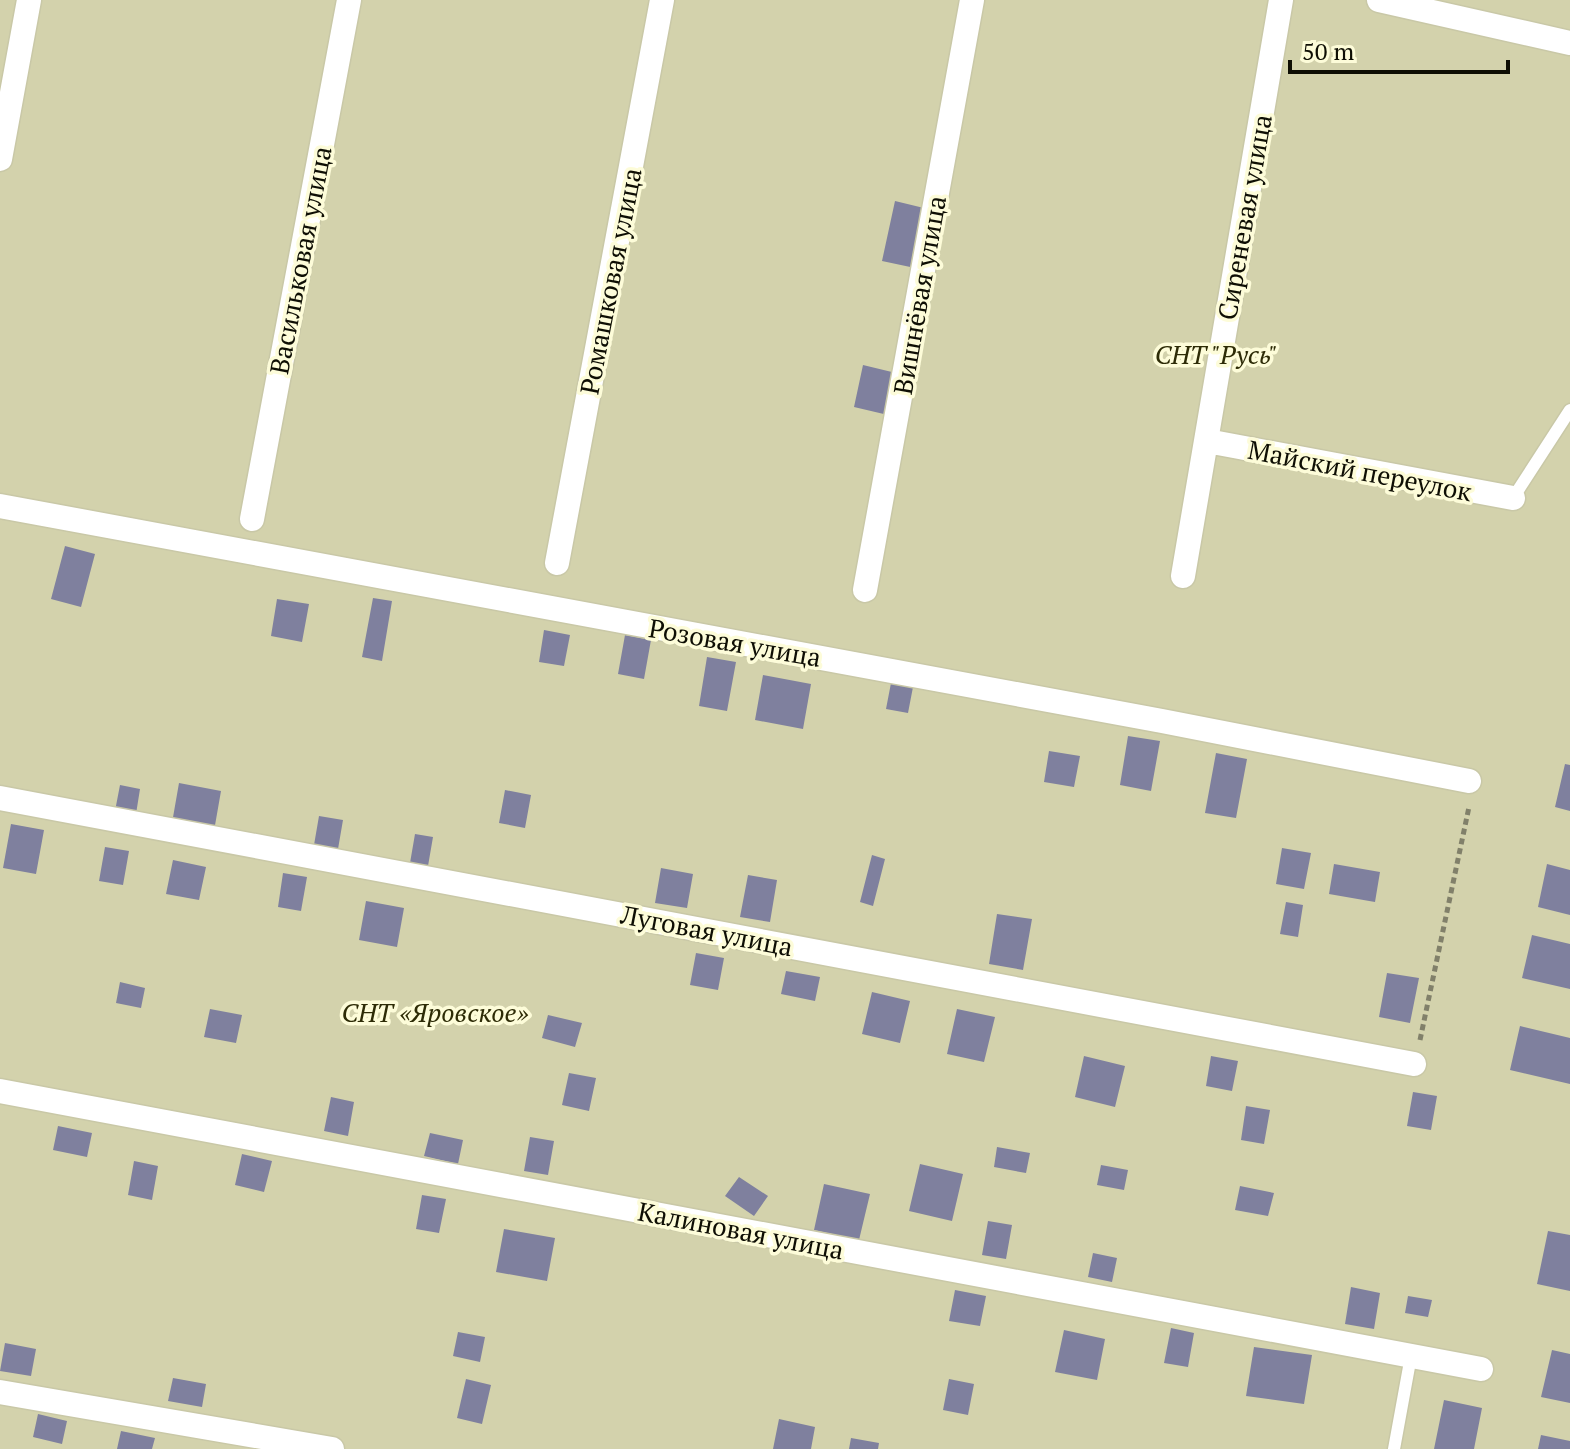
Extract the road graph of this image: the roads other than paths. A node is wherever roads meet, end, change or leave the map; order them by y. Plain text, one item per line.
1 (29, 0) edge
2 (349, 0) edge
3 (662, 0) edge
4 (972, 0) edge
5 (1281, 0) edge
6 (1379, 0) edge
7 (1570, 43) edge
8 (0, 159) edge
9 (1570, 410) edge
10 (1207, 441) junction
11 (1513, 498) joint
12 (0, 506) edge
13 (252, 519) dead end
14 (557, 563) dead end
15 (1183, 576) dead end
16 (865, 590) dead end
17 (1469, 781) road end
18 (0, 798) edge
19 (1414, 1064) road end
20 (0, 1091) edge
21 (1411, 1356) junction
22 (1481, 1369) dead end
23 (0, 1392) edge
24 (332, 1449) edge
25 (1394, 1449) edge

1 - 8 street
2 - 13 street, Васильковая улица
3 - 14 street, Ромашковая улица
4 - 16 street, Вишнёвая улица
5 - 10 street, Сиреневая улица
6 - 7 street
9 - 11 lane
10 - 11 street, Майский переулок
10 - 15 street, Сиреневая улица
12 - 17 street, Розовая улица
18 - 19 street, Луговая улица
20 - 21 street, Калиновая улица
21 - 22 street, Калиновая улица
21 - 25 lane
23 - 24 street

